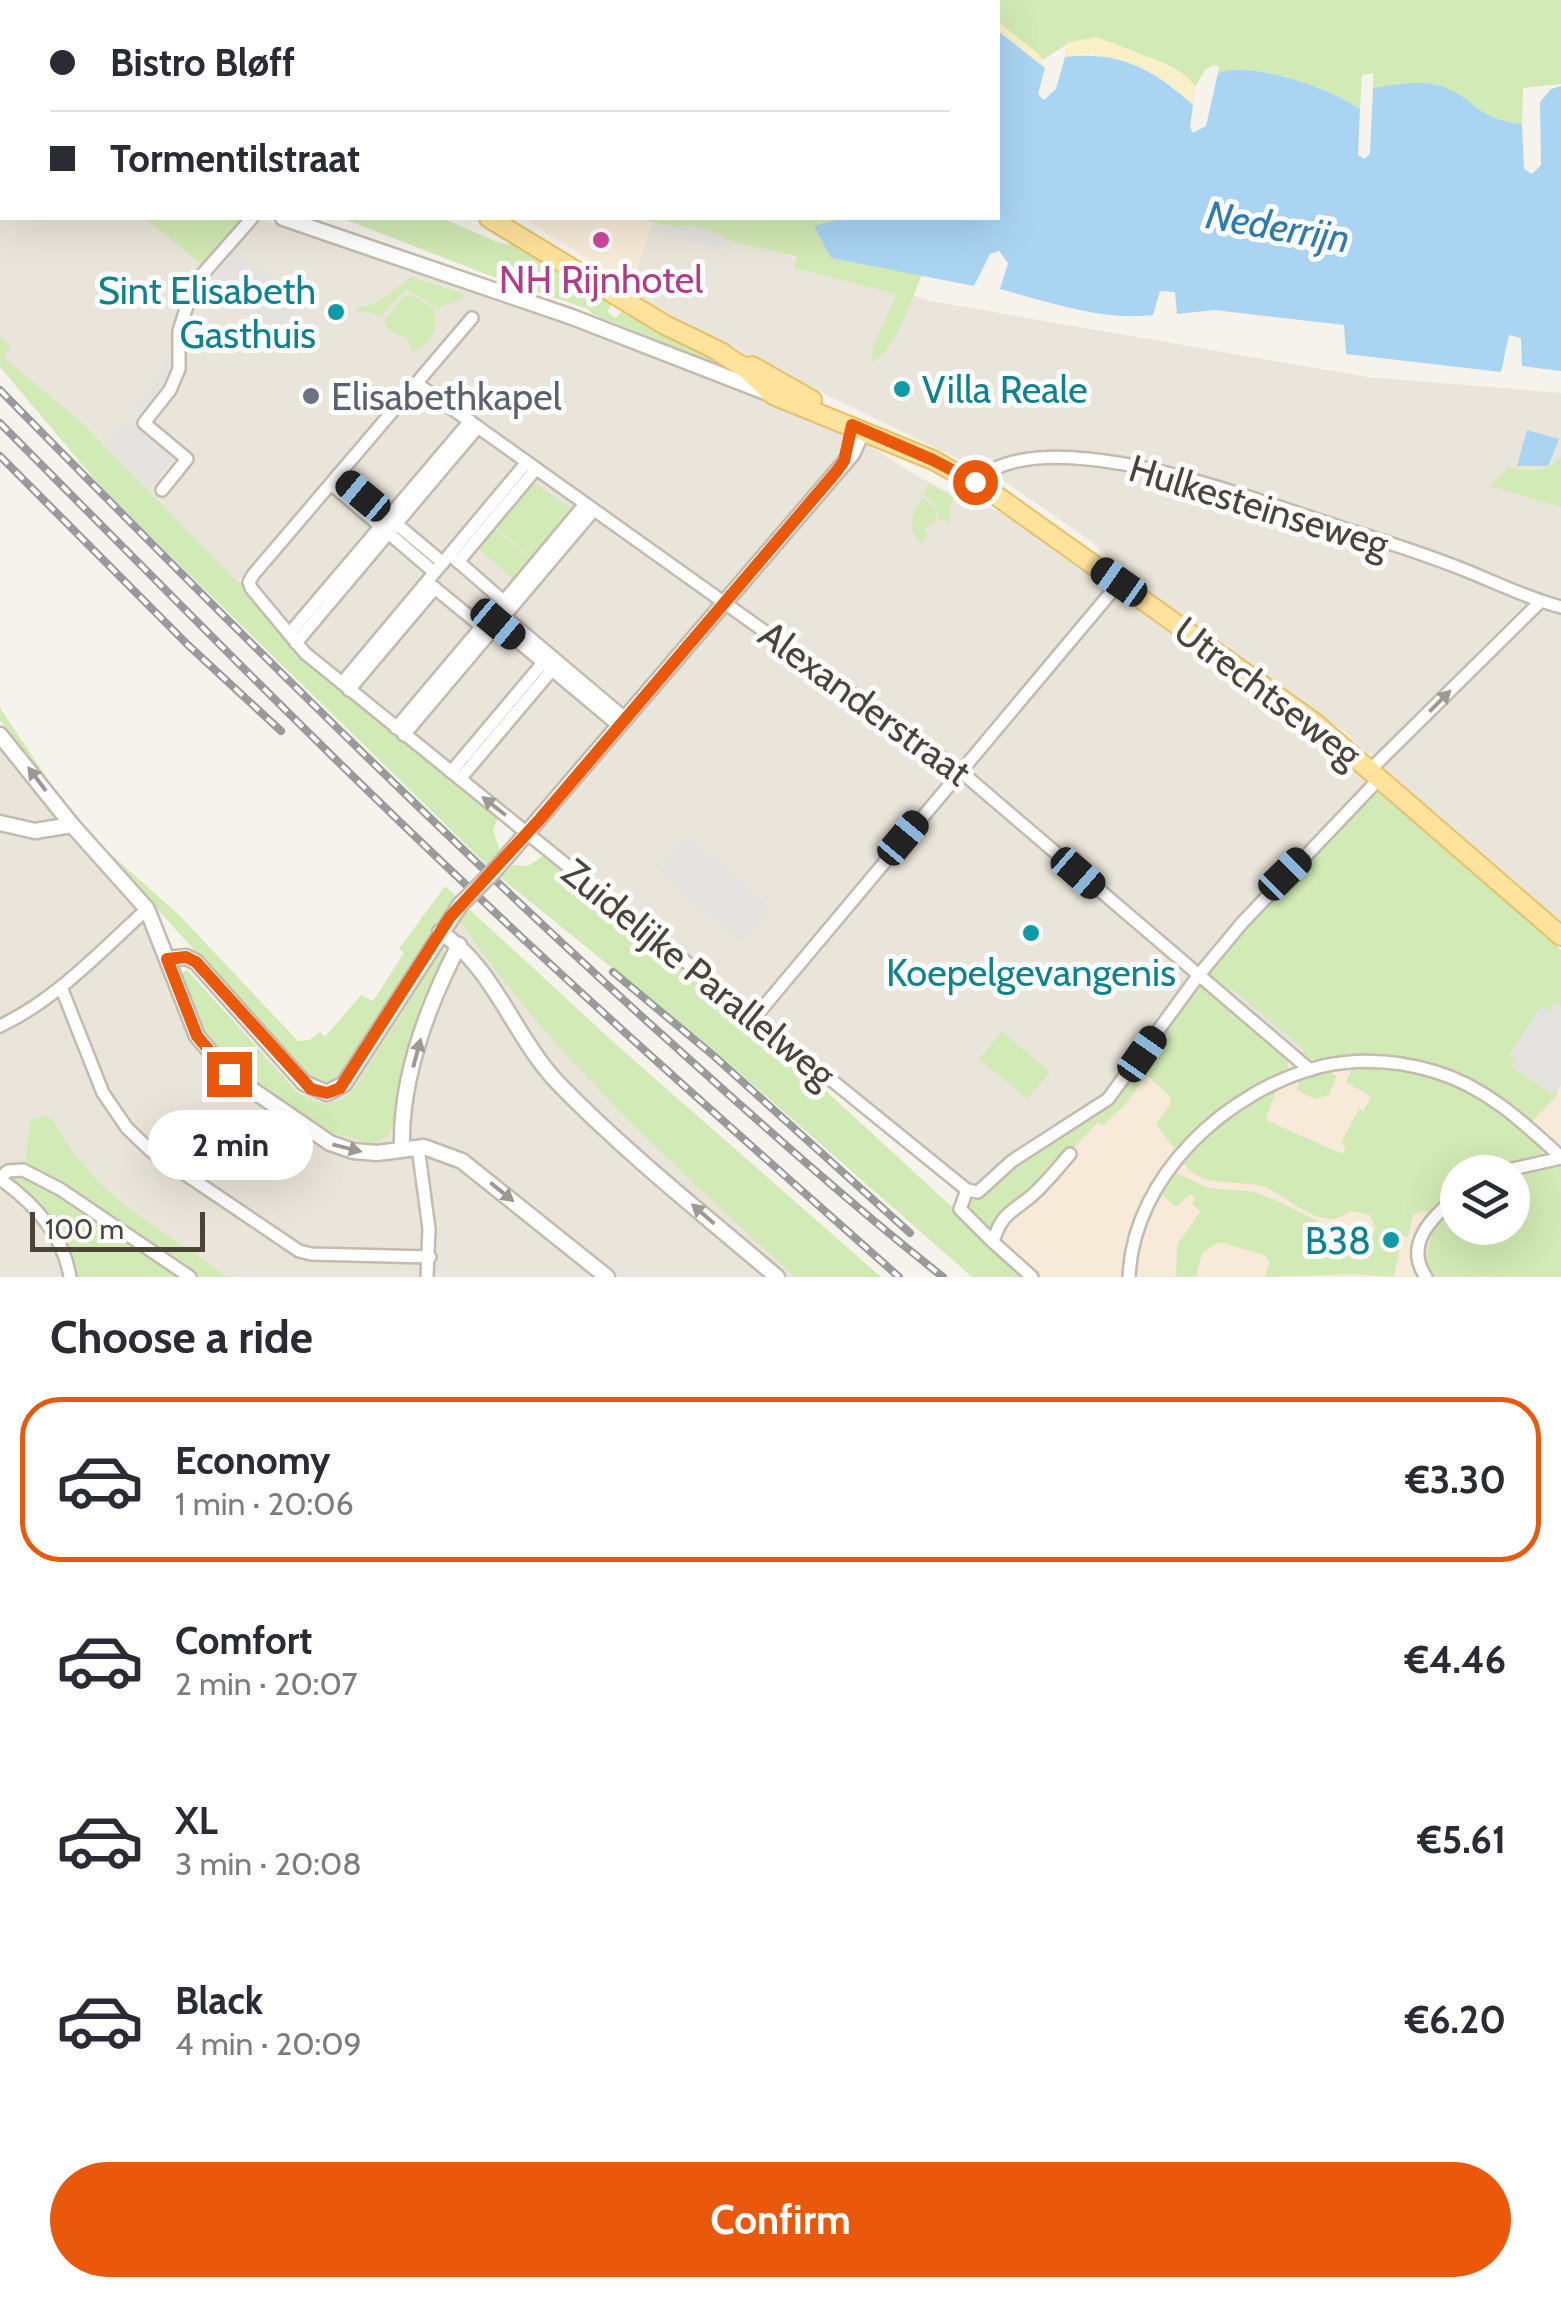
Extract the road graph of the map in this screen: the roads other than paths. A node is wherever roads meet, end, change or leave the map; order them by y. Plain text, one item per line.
1 (250, 220) edge
2 (289, 220) edge
3 (494, 220) edge
4 (472, 318) dead end
5 (716, 350) junction
6 (416, 383) junction
7 (773, 395) junction
8 (474, 424) junction
9 (853, 426) junction
10 (532, 465) junction
11 (334, 480) junction
12 (975, 482) junction
13 (162, 490) dead end
14 (590, 507) junction
15 (388, 525) junction
16 (441, 570) junction
17 (1119, 582) junction
18 (726, 602) junction
19 (1540, 602) junction
20 (1561, 607) edge
21 (498, 618) junction
22 (292, 638) junction
23 (550, 662) junction
24 (345, 686) junction
25 (622, 723) junction
26 (400, 731) junction
27 (0, 736) edge
28 (959, 770) junction
29 (1376, 774) junction
30 (455, 776) junction
31 (0, 823) edge
32 (72, 825) junction
33 (528, 833) junction
34 (147, 909) junction
35 (440, 932) junction
36 (1561, 936) edge
37 (459, 946) junction
38 (167, 959) junction
39 (1198, 976) junction
40 (61, 987) junction
41 (755, 1016) junction
42 (0, 1026) edge
43 (1310, 1070) junction
44 (402, 1148) junction
45 (418, 1148) junction
46 (1070, 1154) dead end
47 (1561, 1158) edge
48 (1530, 1165) edge
49 (0, 1179) edge
50 (973, 1190) junction
51 (1440, 1212) edge
52 (993, 1242) junction
53 (430, 1257) junction
54 (70, 1277) edge
55 (190, 1277) edge
56 (427, 1277) edge
57 (607, 1277) edge
58 (777, 1277) edge
59 (1032, 1277) edge
60 (1129, 1277) edge
61 (1426, 1277) edge

1 - 13 street
2 - 7 street, Utrechtseweg
3 - 5 main road
4 - 6 street
5 - 7 main road
5 - 9 main road
6 - 8 street, Alexanderstraat
6 - 11 street
7 - 9 main road, Utrechtseweg
8 - 10 street, Alexanderstraat
8 - 15 street
9 - 12 main road, Utrechtseweg
9 - 18 street
10 - 14 street, Alexanderstraat
10 - 16 street
11 - 15 street
11 - 22 street, Zuidelijke Parallelweg
12 - 17 main road, Utrechtseweg
12 - 19 street, Hulkesteinseweg
14 - 18 street, Alexanderstraat
14 - 21 street
15 - 16 street
15 - 22 street
16 - 21 street
16 - 21 street
16 - 24 street
17 - 28 street
17 - 29 main road, Utrechtseweg
18 - 25 street
18 - 28 street, Alexanderstraat
19 - 20 street, Hulkesteinseweg
29 -> 19 street
21 - 23 street
21 - 26 street
22 - 24 street, Zuidelijke Parallelweg
23 - 25 street
23 - 30 street
24 - 26 street, Zuidelijke Parallelweg
25 - 33 street
26 - 30 street, Zuidelijke Parallelweg
32 -> 27 street
28 - 39 street, Alexanderstraat
28 - 41 street
29 - 36 main road, Utrechtseweg
29 - 39 street
33 -> 30 street, Zuidelijke Parallelweg
31 - 32 street
32 - 34 street
33 - 35 street, bridge
33 - 41 street, Zuidelijke Parallelweg
34 - 38 street
34 - 40 street
35 - 37 street
35 - 38 street
44 -> 37 street
58 -> 37 street
38 -> 44 street
39 - 43 street, Alexanderstraat
39 - 50 street
40 - 42 street
40 - 53 street
41 - 50 street, Zuidelijke Parallelweg
43 - 47 street
43 - 60 street
44 - 45 street
45 - 53 street
45 -> 57 street
46 - 52 street
47 - 48 street
49 - 54 street
49 - 55 street
50 - 52 street
51 - 61 street
52 - 59 street
53 - 56 street

